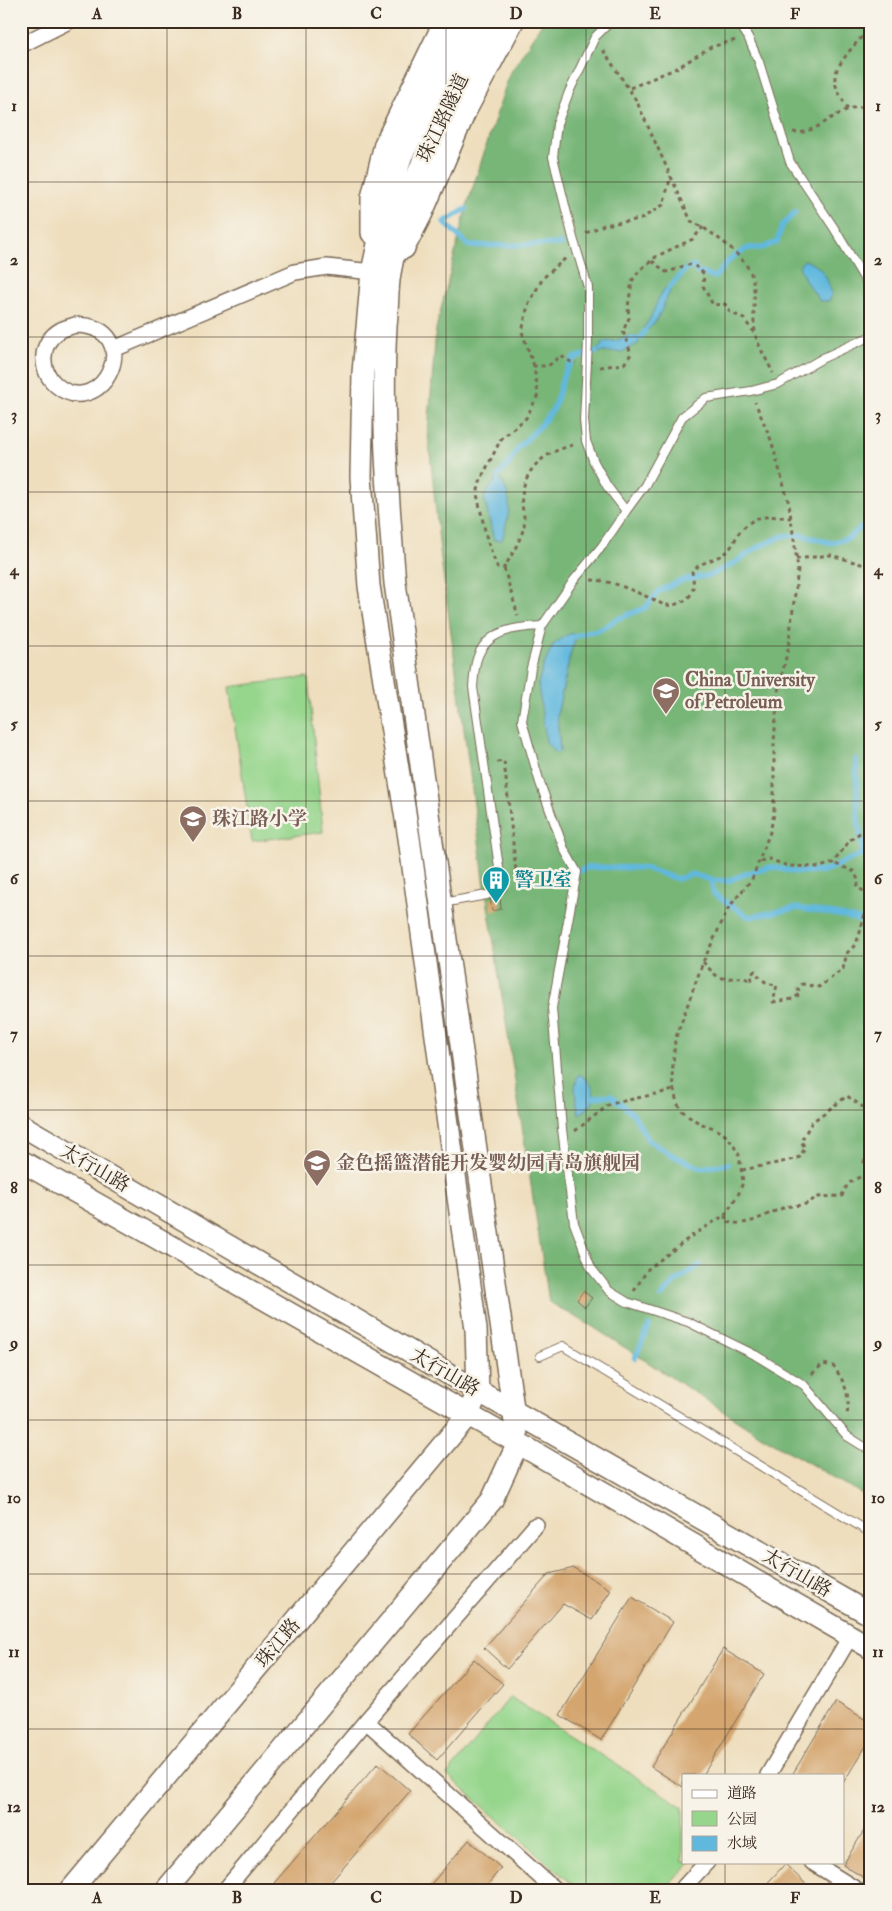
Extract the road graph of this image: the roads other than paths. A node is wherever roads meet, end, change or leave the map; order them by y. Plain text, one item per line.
1 (69, 21) edge
2 (445, 21) edge
3 (467, 21) edge
4 (490, 21) edge
5 (513, 21) edge
6 (611, 21) edge
7 (738, 21) edge
8 (21, 45) edge
9 (394, 215) junction
10 (381, 273) junction
11 (871, 290) edge
12 (871, 336) edge
13 (114, 349) junction
14 (626, 511) junction
15 (542, 626) junction
16 (441, 903) junction
17 (21, 1126) edge
18 (21, 1162) edge
19 (540, 1356) dead end
20 (478, 1391) junction
21 (514, 1411) junction
22 (468, 1415) junction
23 (518, 1443) junction
24 (871, 1451) edge
25 (536, 1525) dead end
26 (871, 1533) edge
27 (871, 1615) edge
28 (850, 1637) junction
29 (871, 1648) edge
30 (366, 1722) junction
31 (769, 1774) edge
32 (705, 1864) edge
33 (815, 1864) edge
34 (72, 1890) edge
35 (166, 1890) edge
36 (225, 1890) edge
37 (555, 1890) edge
38 (681, 1890) edge
39 (857, 1890) edge

1 - 8 street
2 - 10 main road
3 - 9 main road, 珠江路隧道
4 - 9 main road, 珠江路隧道
5 - 10 main road
6 - 14 lane
7 - 11 lane
9 - 10 main road
10 - 13 street
10 - 16 main road
10 - 20 main road
12 - 14 lane
13 - 13 street
14 - 15 lane
15 - 16 lane
15 - 24 lane
16 - 21 main road
17 - 20 main road, 太行山路
18 - 22 main road, 太行山路
19 - 26 lane
20 - 21 main road, 太行山路
20 - 22 main road, 珠江路
21 - 23 main road
21 - 27 main road, 太行山路
22 - 23 main road, 太行山路
22 - 34 main road, 珠江路
23 - 28 main road, 太行山路
23 - 35 main road
25 - 30 street
28 - 29 main road, 太行山路
28 - 31 street
30 - 36 street
30 - 37 street
32 - 38 street
33 - 39 street

